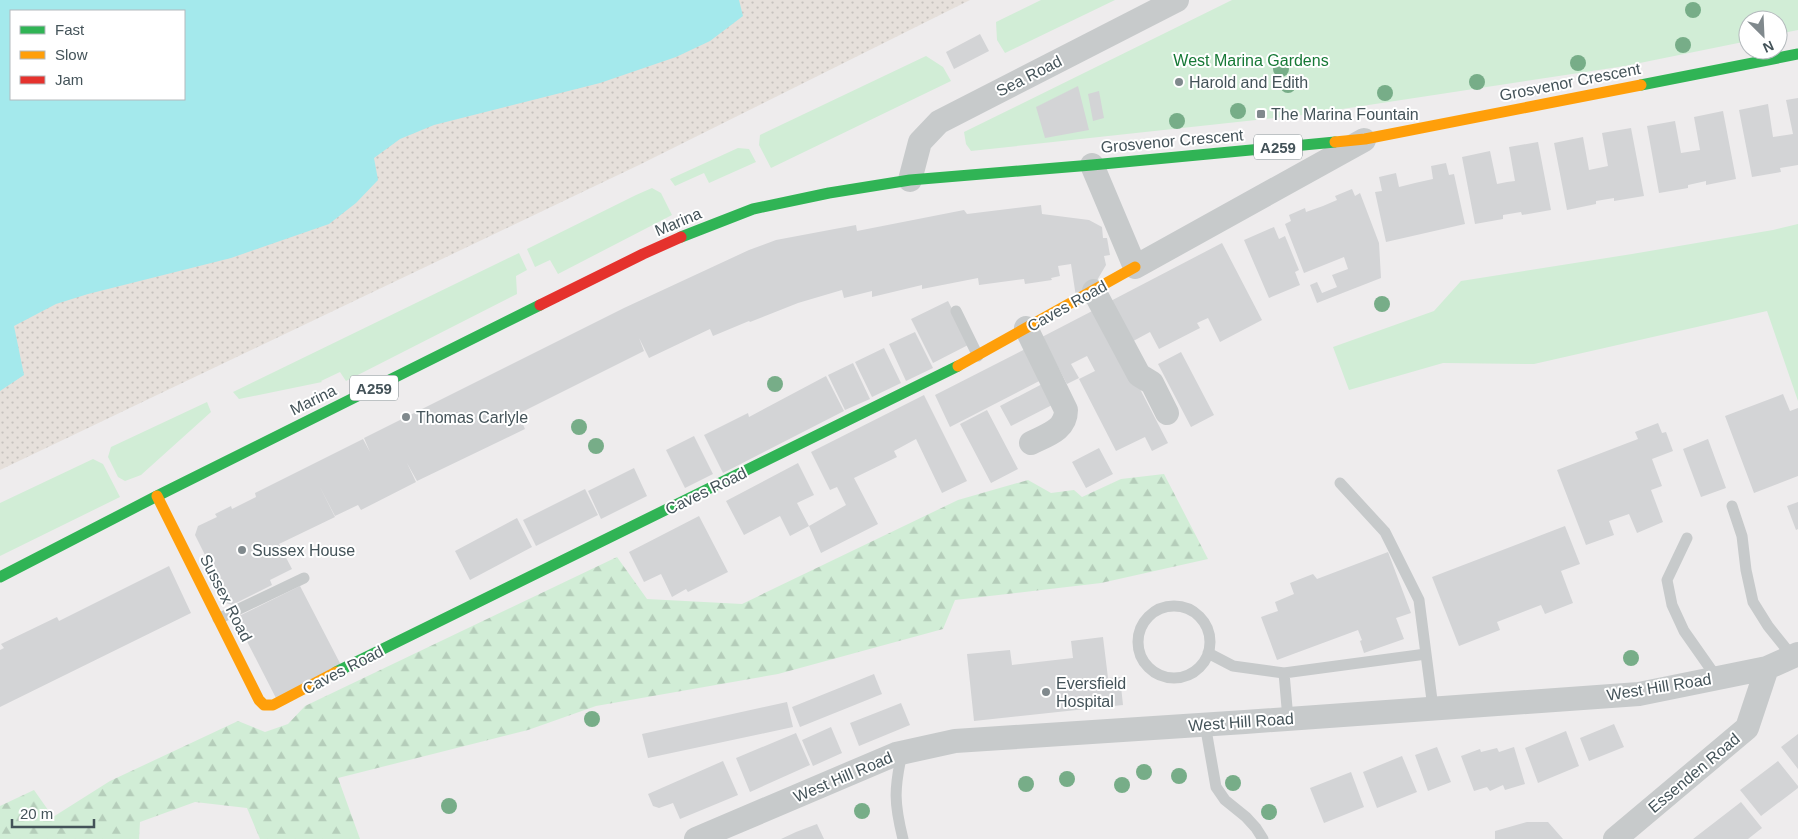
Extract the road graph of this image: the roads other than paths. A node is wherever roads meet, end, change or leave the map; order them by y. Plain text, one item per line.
1 (1177, 0) edge
2 (1798, 54) edge
3 (1365, 139) junction
4 (1092, 165) junction
5 (910, 180) junction
6 (753, 209) joint
7 (1135, 267) junction
8 (1094, 291) junction
9 (956, 311) dead end
10 (1026, 328) junction
11 (978, 356) junction
12 (1167, 413) dead end
13 (1031, 443) dead end
14 (1340, 483) dead end
15 (157, 496) junction
16 (1732, 506) dead end
17 (1687, 538) dead end
18 (0, 577) edge
19 (304, 578) dead end
20 (218, 619) junction
21 (1208, 653) junction
22 (1426, 654) junction
23 (1795, 655) edge
24 (1767, 668) junction
25 (1284, 673) junction
26 (1717, 678) junction
27 (273, 705) joint
28 (1433, 708) junction
29 (1288, 719) junction
30 (1205, 724) junction
31 (902, 753) junction
32 (696, 839) edge
33 (903, 839) edge
34 (1263, 839) edge
35 (1615, 839) edge

1 - 5 street, Sea Road
2 - 3 main road, Grosvenor Crescent / A259
3 - 4 main road, Grosvenor Crescent / A259
3 - 7 street, Caves Road
4 - 5 main road, Grosvenor Crescent / A259
4 - 7 street
5 - 6 main road, Grosvenor Crescent / A259
6 - 15 main road, Marina / A259
7 - 8 main road, Caves Road
8 - 10 main road, Caves Road
8 - 12 street
9 - 11 lane
10 - 11 main road, Caves Road
10 - 13 street
11 - 27 main road, Caves Road
14 - 22 lane
15 - 18 main road, Marina / A259
15 - 20 main road, Sussex Road
16 - 23 lane
17 - 26 lane
19 - 20 lane
20 - 27 main road, Sussex Road
21 - 21 lane
21 - 25 lane
22 - 25 lane
22 - 28 lane
23 - 24 street, West Hill Road
24 - 26 street, West Hill Road
24 - 35 street, Essenden Road
25 - 29 lane
26 - 28 street, West Hill Road
28 - 29 street, West Hill Road
29 - 30 street, West Hill Road
30 - 31 street, West Hill Road
30 - 34 lane
31 - 32 street, West Hill Road
31 - 33 lane

